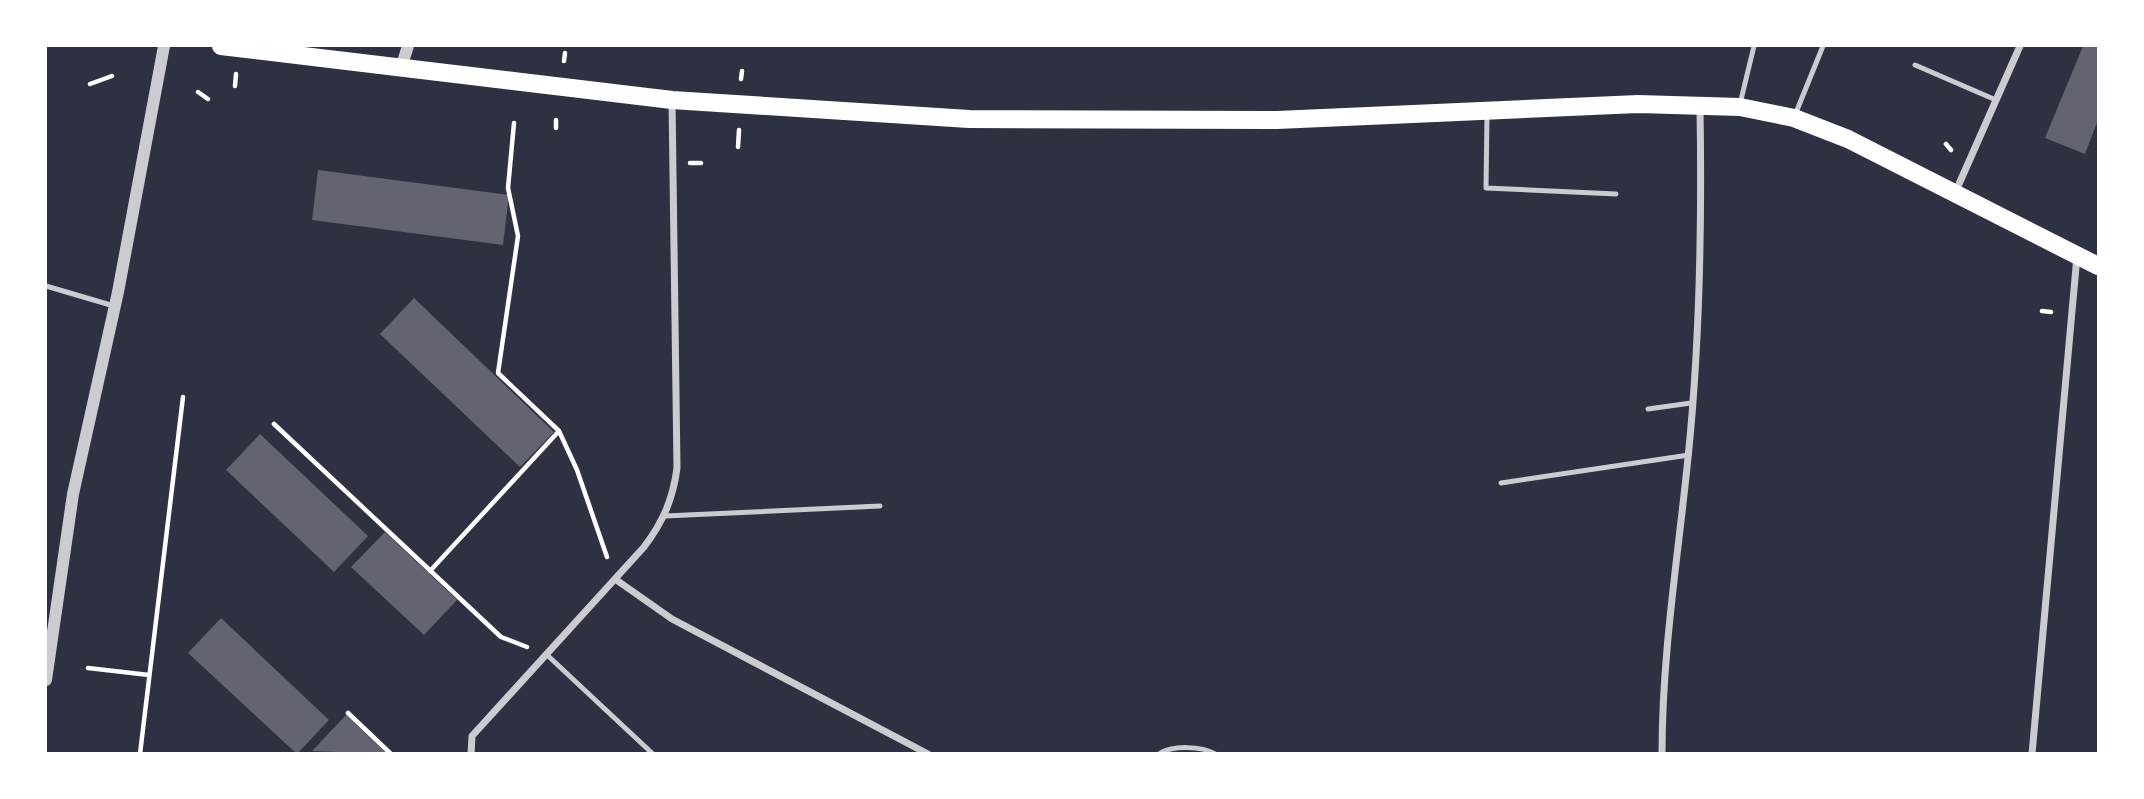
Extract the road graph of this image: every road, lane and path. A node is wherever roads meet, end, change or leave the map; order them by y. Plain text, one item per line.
1 (164, 46) edge
2 (221, 46) edge
3 (408, 46) edge
4 (1754, 46) edge
5 (1823, 46) edge
6 (2020, 46) edge
7 (565, 53) dead end
8 (564, 61) dead end
9 (1915, 65) dead end
10 (401, 68) junction
11 (742, 71) dead end
12 (236, 74) dead end
13 (112, 76) dead end
14 (741, 79) dead end
15 (90, 84) dead end
16 (235, 86) dead end
17 (198, 92) dead end
18 (208, 99) dead end
19 (672, 100) junction
20 (1996, 100) junction
21 (1700, 104) junction
22 (1740, 107) junction
23 (1487, 112) junction
24 (1794, 118) junction
25 (556, 120) dead end
26 (514, 123) dead end
27 (556, 128) dead end
28 (739, 129) dead end
29 (1946, 144) dead end
30 (738, 147) dead end
31 (1951, 150) dead end
32 (1954, 193) junction
33 (1616, 194) dead end
34 (2077, 256) junction
35 (2098, 266) edge
36 (46, 286) edge
37 (114, 306) junction
38 (183, 397) dead end
39 (1691, 403) junction
40 (1648, 409) dead end
41 (274, 424) dead end
42 (559, 431) junction
43 (1689, 455) junction
44 (1501, 483) dead end
45 (880, 506) dead end
46 (665, 516) junction
47 (430, 571) junction
48 (615, 579) junction
49 (546, 654) junction
50 (47, 657) edge
51 (88, 668) dead end
52 (149, 675) junction
53 (46, 680) edge
54 (348, 713) dead end
55 (140, 754) edge
56 (391, 754) edge
57 (471, 754) edge
58 (653, 754) edge
59 (928, 754) edge
60 (1159, 754) edge
61 (1215, 754) edge
62 (1662, 754) edge
63 (2032, 754) edge

1 - 37 street
2 - 10 main road
3 - 10 street
4 - 22 lane
5 - 24 lane
6 - 20 street
7 - 8 path
9 - 20 lane
10 - 19 main road
11 - 14 path
12 - 16 path
13 - 15 path
17 - 18 path
19 - 23 main road
19 - 46 street
20 - 32 street
21 - 22 main road
21 - 23 main road
21 - 39 street
22 - 24 main road
23 - 33 lane
24 - 32 main road
25 - 27 path
26 - 42 path
28 - 30 path
29 - 31 path
32 - 34 main road
34 - 35 main road
34 - 63 street
36 - 37 lane
37 - 50 street
38 - 52 path
39 - 40 lane
39 - 43 street
41 - 47 path
42 - 47 path
42 - 48 path
43 - 44 lane
43 - 62 street
45 - 46 lane
46 - 48 street
47 - 49 path
48 - 49 street
48 - 59 street
49 - 57 street
49 - 58 lane
50 - 53 street
51 - 52 path
52 - 55 path
54 - 56 path
60 - 61 lane

